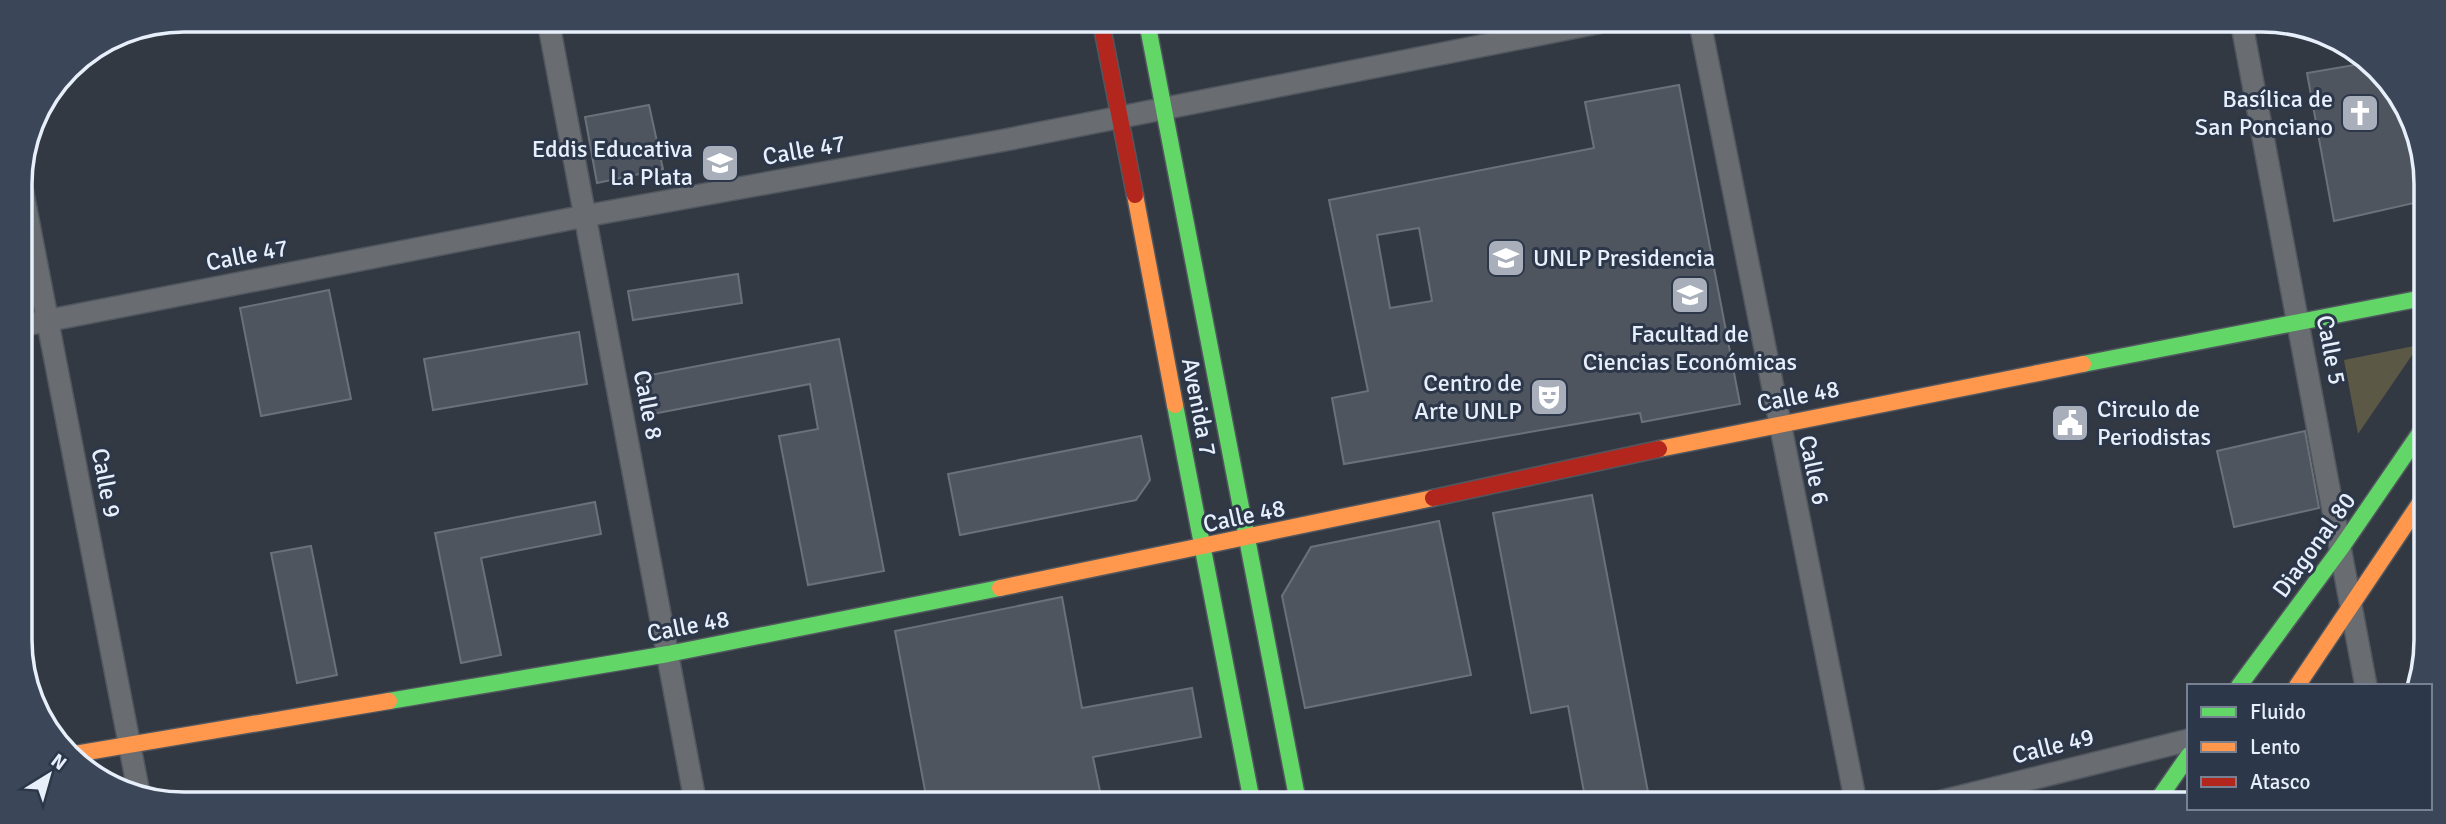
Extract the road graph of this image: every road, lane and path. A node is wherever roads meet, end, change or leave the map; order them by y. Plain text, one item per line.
1 (550, 32) edge
2 (1103, 32) edge
3 (1149, 32) edge
4 (1550, 32) edge
5 (1702, 32) edge
6 (2243, 32) edge
7 (1163, 107) junction
8 (1118, 116) junction
9 (585, 216) junction
10 (32, 242) edge
11 (2414, 300) edge
12 (47, 321) junction
13 (2298, 321) junction
14 (32, 324) edge
15 (1777, 423) junction
16 (2414, 442) edge
17 (2414, 512) edge
18 (1247, 540) junction
19 (1203, 548) junction
20 (2341, 548) junction
21 (2350, 607) junction
22 (668, 654) junction
23 (2240, 684) edge
24 (2298, 684) edge
25 (2366, 684) edge
26 (2187, 740) edge
27 (129, 743) junction
28 (84, 752) edge
29 (2187, 758) edge
30 (137, 785) edge
31 (694, 792) edge
32 (1250, 792) edge
33 (1295, 792) edge
34 (1854, 792) edge
35 (1979, 792) edge
36 (2163, 792) edge

1 - 9 street, Calle 8
2 - 8 street, Avenida 7
3 - 7 street, Avenida 7
4 - 7 street, Calle 47
5 - 15 street, Calle 6
6 - 13 street, Calle 5
7 - 8 street, Calle 47
7 - 18 street, Avenida 7
8 - 9 street, Calle 47
8 - 19 street, Avenida 7
9 - 12 street, Calle 47
9 - 22 street, Calle 8
10 - 12 street, Calle 9
11 - 13 street, Calle 48
12 - 14 street, Calle 47
12 - 27 street, Calle 9
13 - 15 street, Calle 48
13 - 20 street, Calle 5
15 - 18 street, Calle 48
15 - 34 street, Calle 6
16 - 20 street, Diagonal 80
17 - 21 street
18 - 19 street, Calle 48
18 - 33 street, Avenida 7
19 - 22 street, Calle 48
19 - 32 street, Avenida 7
20 - 21 street, Calle 5
20 - 23 street, Diagonal 80
21 - 24 street
21 - 25 street, Calle 5
22 - 27 street, Calle 48
22 - 31 street, Calle 8
26 - 35 street, Calle 49
27 - 28 street, Calle 48
27 - 30 street, Calle 9
29 - 36 street

